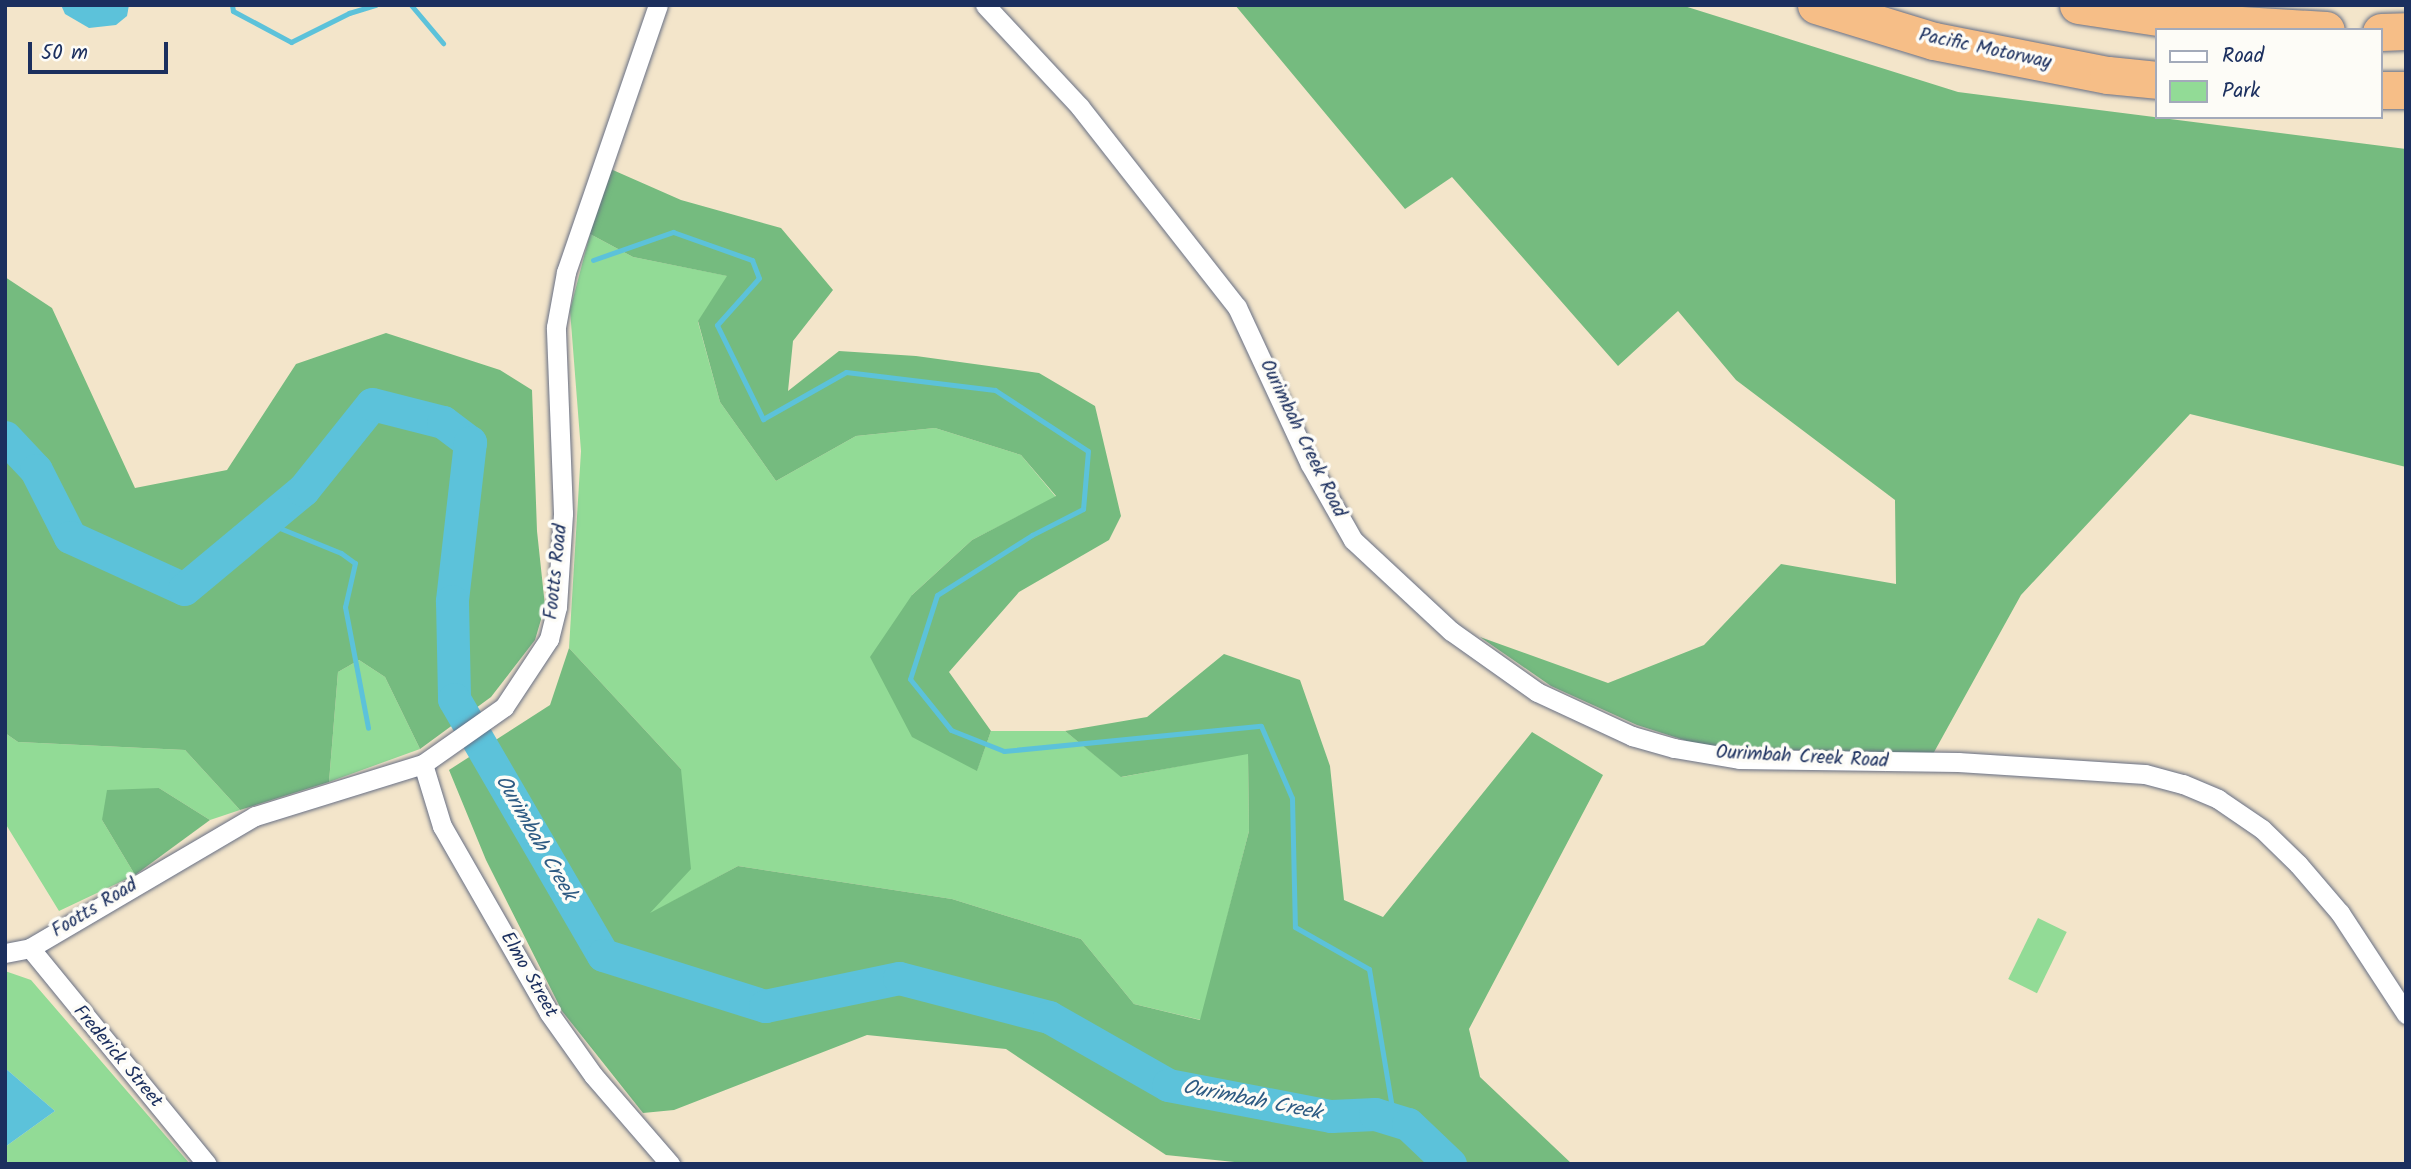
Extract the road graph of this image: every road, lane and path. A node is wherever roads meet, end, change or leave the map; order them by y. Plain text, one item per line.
1 (658, 5) edge
2 (985, 5) edge
3 (1816, 5) edge
4 (2078, 5) edge
5 (2292, 28) edge
6 (2406, 31) edge
7 (2383, 32) edge
8 (2156, 80) edge
9 (2383, 90) edge
10 (2406, 90) edge
11 (423, 764) junction
12 (30, 948) junction
13 (5, 953) edge
14 (2406, 1014) edge
15 (208, 1164) edge
16 (670, 1164) edge

1 - 11 street, Footts Road
2 - 14 street, Ourimbah Creek Road
3 - 8 highway, Pacific Motorway
4 - 5 highway
6 - 7 highway
9 - 10 highway
11 - 12 street, Footts Road
11 - 16 street, Elmo Street
12 - 13 street, Footts Road
12 - 15 street, Frederick Street

